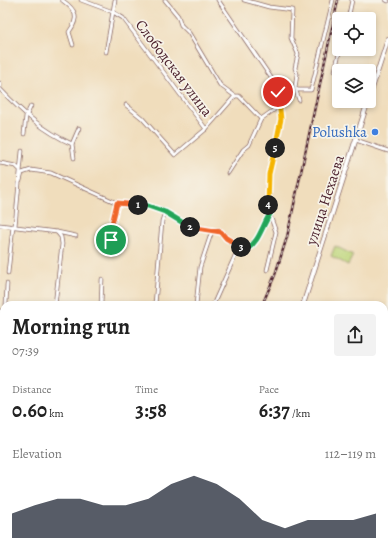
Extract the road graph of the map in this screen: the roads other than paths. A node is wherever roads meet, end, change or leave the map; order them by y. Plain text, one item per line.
1 (62, 0) edge
2 (81, 0) edge
3 (115, 0) edge
4 (165, 0) edge
5 (218, 0) edge
6 (244, 0) edge
7 (333, 0) edge
8 (352, 0) edge
9 (113, 12) junction
10 (349, 12) edge
11 (388, 39) edge
12 (73, 46) dead end
13 (106, 52) dead end
14 (376, 78) edge
15 (272, 79) junction
16 (0, 84) edge
17 (0, 88) edge
18 (295, 88) junction
19 (235, 96) junction
20 (299, 100) dead end
21 (126, 105) dead end
22 (281, 105) junction
23 (31, 106) dead end
24 (366, 108) edge
25 (26, 116) junction
26 (261, 119) junction
27 (79, 128) dead end
28 (206, 129) junction
29 (24, 134) dead end
30 (356, 140) junction
31 (72, 144) junction
32 (22, 151) dead end
33 (388, 151) edge
34 (74, 158) dead end
35 (0, 163) edge
36 (20, 169) junction
37 (228, 172) dead end
38 (20, 181) junction
39 (117, 203) junction
40 (165, 212) junction
41 (270, 214) junction
42 (0, 225) edge
43 (14, 226) junction
44 (212, 231) junction
45 (57, 232) junction
46 (76, 236) dead end
47 (238, 247) junction
48 (110, 251) dead end
49 (267, 270) dead end
50 (8, 273) dead end
51 (102, 279) dead end
52 (8, 284) dead end
53 (6, 301) edge
54 (55, 301) edge
55 (101, 301) edge
56 (155, 301) edge
57 (196, 301) edge
58 (215, 301) edge
59 (303, 301) edge

1 - 12 street
2 - 9 street, Слободская улица
3 - 9 street
4 - 19 street
5 - 15 street
6 - 18 street
7 - 18 street
8 - 10 street
9 - 13 street
9 - 28 street, Слободская улица
11 - 14 street, улица Нехаева
15 - 18 street
15 - 22 street
16 - 17 street
17 - 25 street
18 - 20 street
19 - 26 street
19 - 28 street
21 - 28 street
22 - 26 street
22 - 41 street
23 - 25 street
24 - 30 street, улица Нехаева
25 - 29 street
25 - 31 street
26 - 37 street
27 - 31 street
30 - 33 street
30 - 59 street, улица Нехаева
31 - 34 street
32 - 36 street
35 - 36 street
36 - 38 street
38 - 39 street
38 - 43 street
39 - 40 street
39 - 48 street
40 - 44 street
40 - 56 street
41 - 47 street
41 - 49 street
42 - 43 street
43 - 45 street
43 - 50 street
44 - 47 street
44 - 57 street
45 - 46 street
45 - 54 street
47 - 58 street
51 - 55 street
52 - 53 street

